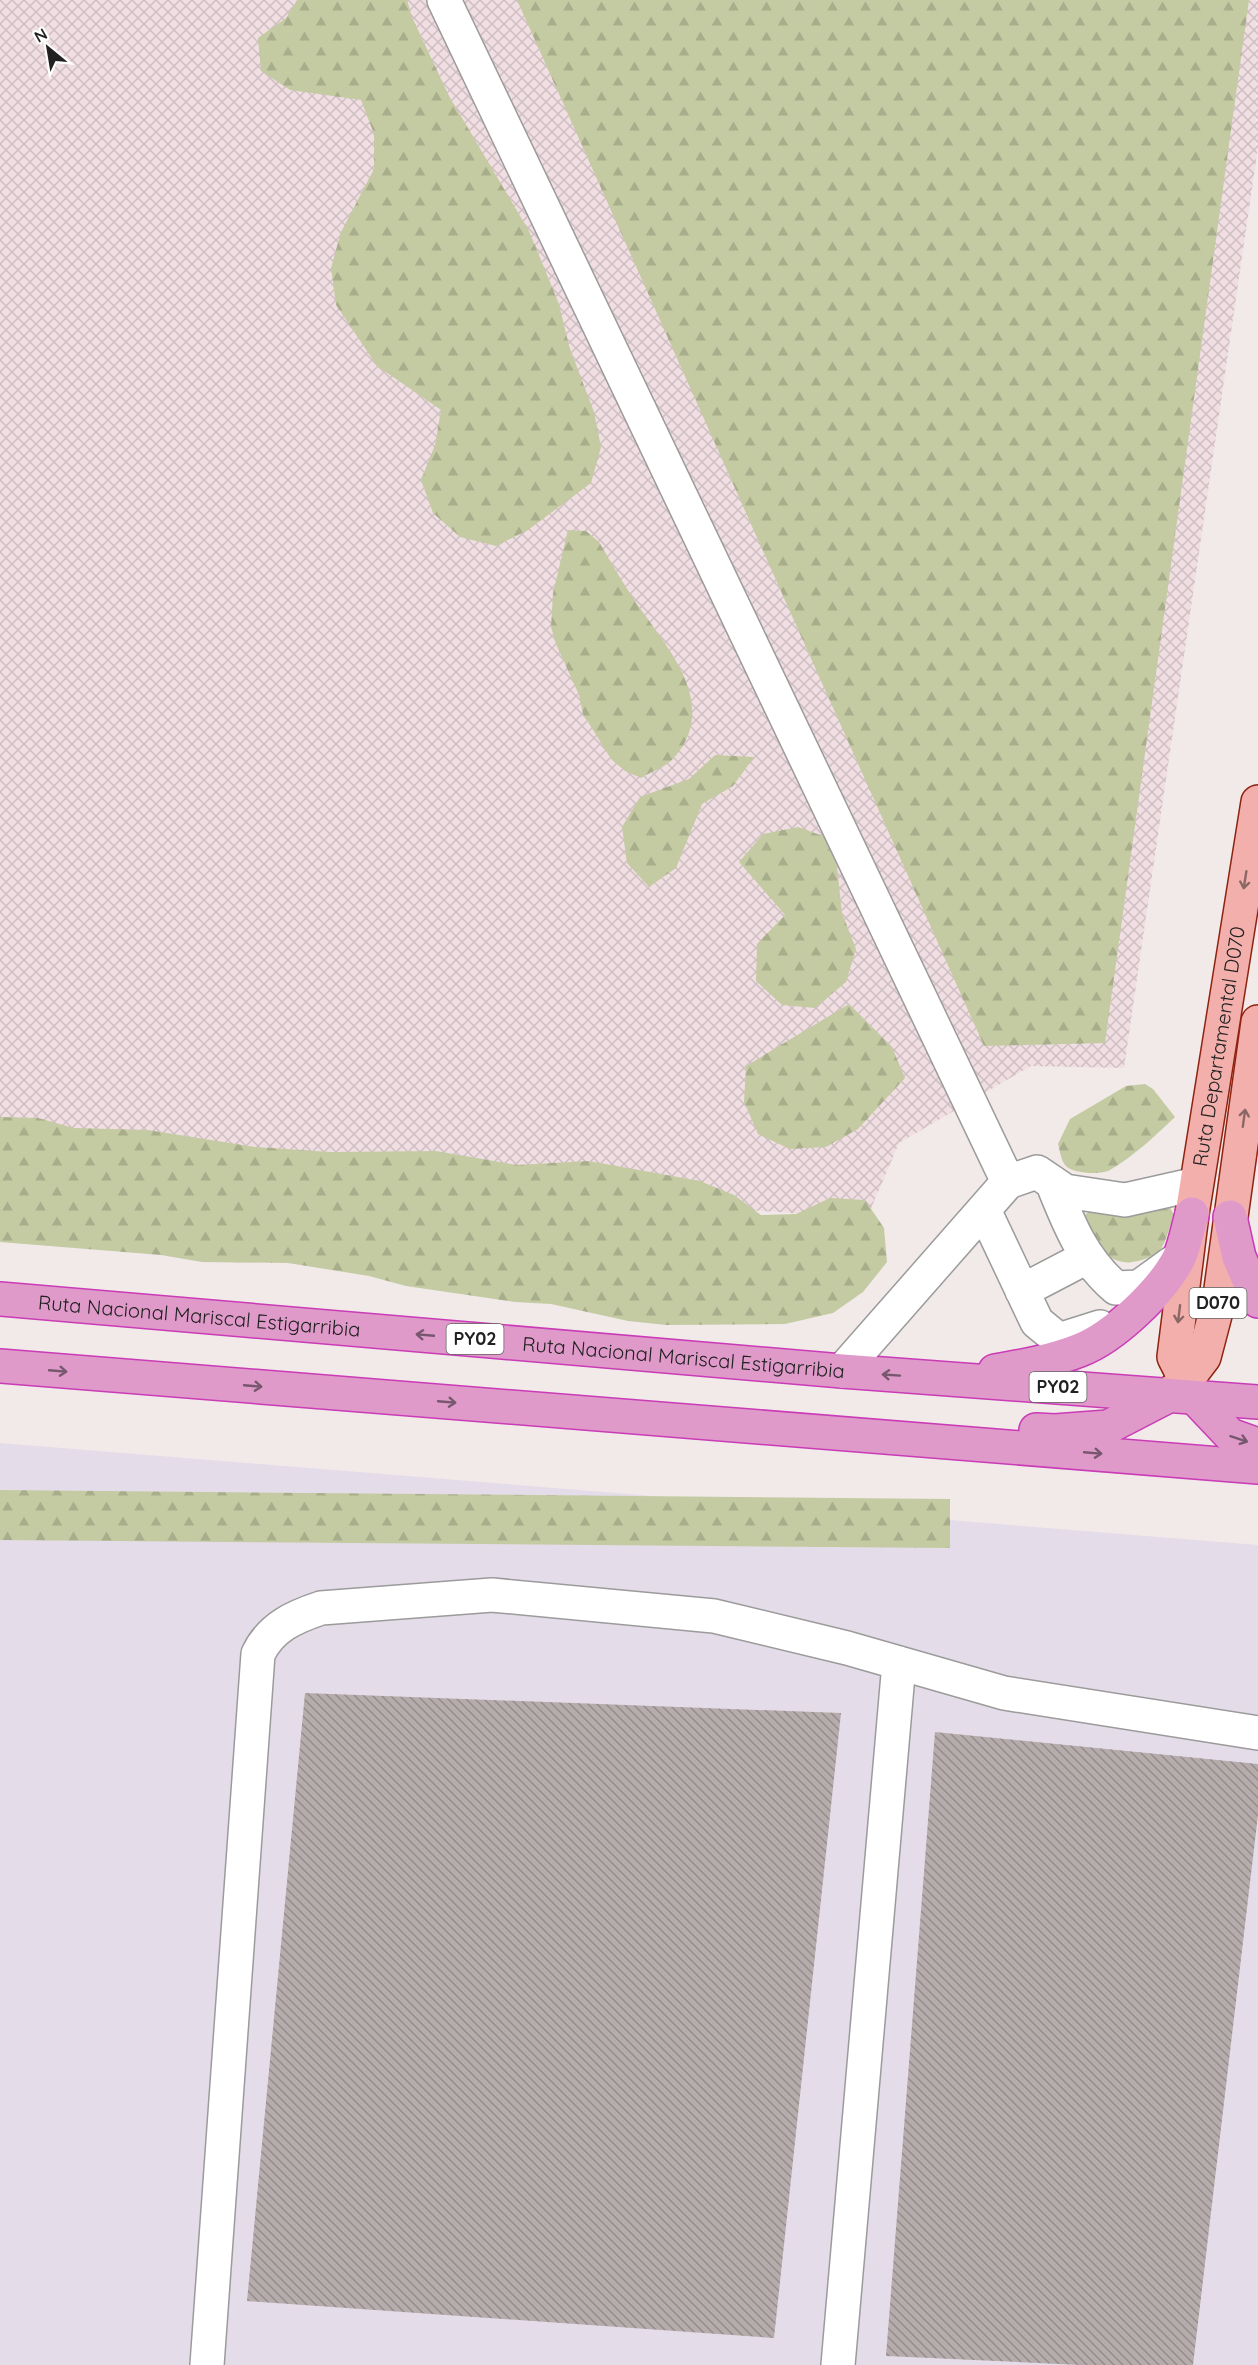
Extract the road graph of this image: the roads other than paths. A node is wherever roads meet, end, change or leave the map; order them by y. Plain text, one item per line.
1 (444, 0) edge
2 (1258, 802) edge
3 (1258, 1022) edge
4 (1249, 1151) edge
5 (1008, 1182) junction
6 (1052, 1182) junction
7 (1194, 1199) junction
8 (984, 1210) junction
9 (1230, 1217) junction
10 (1088, 1257) junction
11 (1179, 1258) junction
12 (1022, 1291) junction
13 (1150, 1297) junction
14 (0, 1299) edge
15 (1258, 1301) edge
16 (0, 1366) edge
17 (842, 1371) junction
18 (949, 1379) junction
19 (1182, 1392) junction
20 (1258, 1402) edge
21 (574, 1412) junction
22 (1258, 1444) edge
23 (1258, 1467) edge
24 (900, 1663) junction
25 (1258, 1733) edge
26 (207, 2365) edge
27 (838, 2365) edge

1 - 5 lane
2 -> 7 main road, Ruta Departamental D070 / D070
4 -> 3 main road, Ruta Departamental D070 / D070
4 - 9 main road, Ruta Departamental D070 / D070
5 - 6 lane
5 - 8 lane
6 - 7 lane
6 - 10 lane
7 - 11 highway
7 -> 19 main road, Ruta Departamental D070 / D070
8 - 12 lane
8 - 17 lane
9 - 15 highway
9 - 19 main road, Ruta Departamental D070 / D070
10 - 11 lane
10 - 12 lane
11 - 13 highway
12 - 13 lane
13 - 18 highway
17 -> 14 highway, Ruta Nacional Mariscal Estigarribia / PY02
16 -> 21 highway
18 -> 17 highway, Ruta Nacional Mariscal Estigarribia / PY02
18 - 19 highway, Ruta Nacional Mariscal Estigarribia / PY02
19 - 20 highway, Ruta Nacional Mariscal Estigarribia / PY02
19 - 21 highway
19 -> 22 highway
21 -> 23 highway
24 - 25 lane
24 - 26 lane
24 - 27 lane

